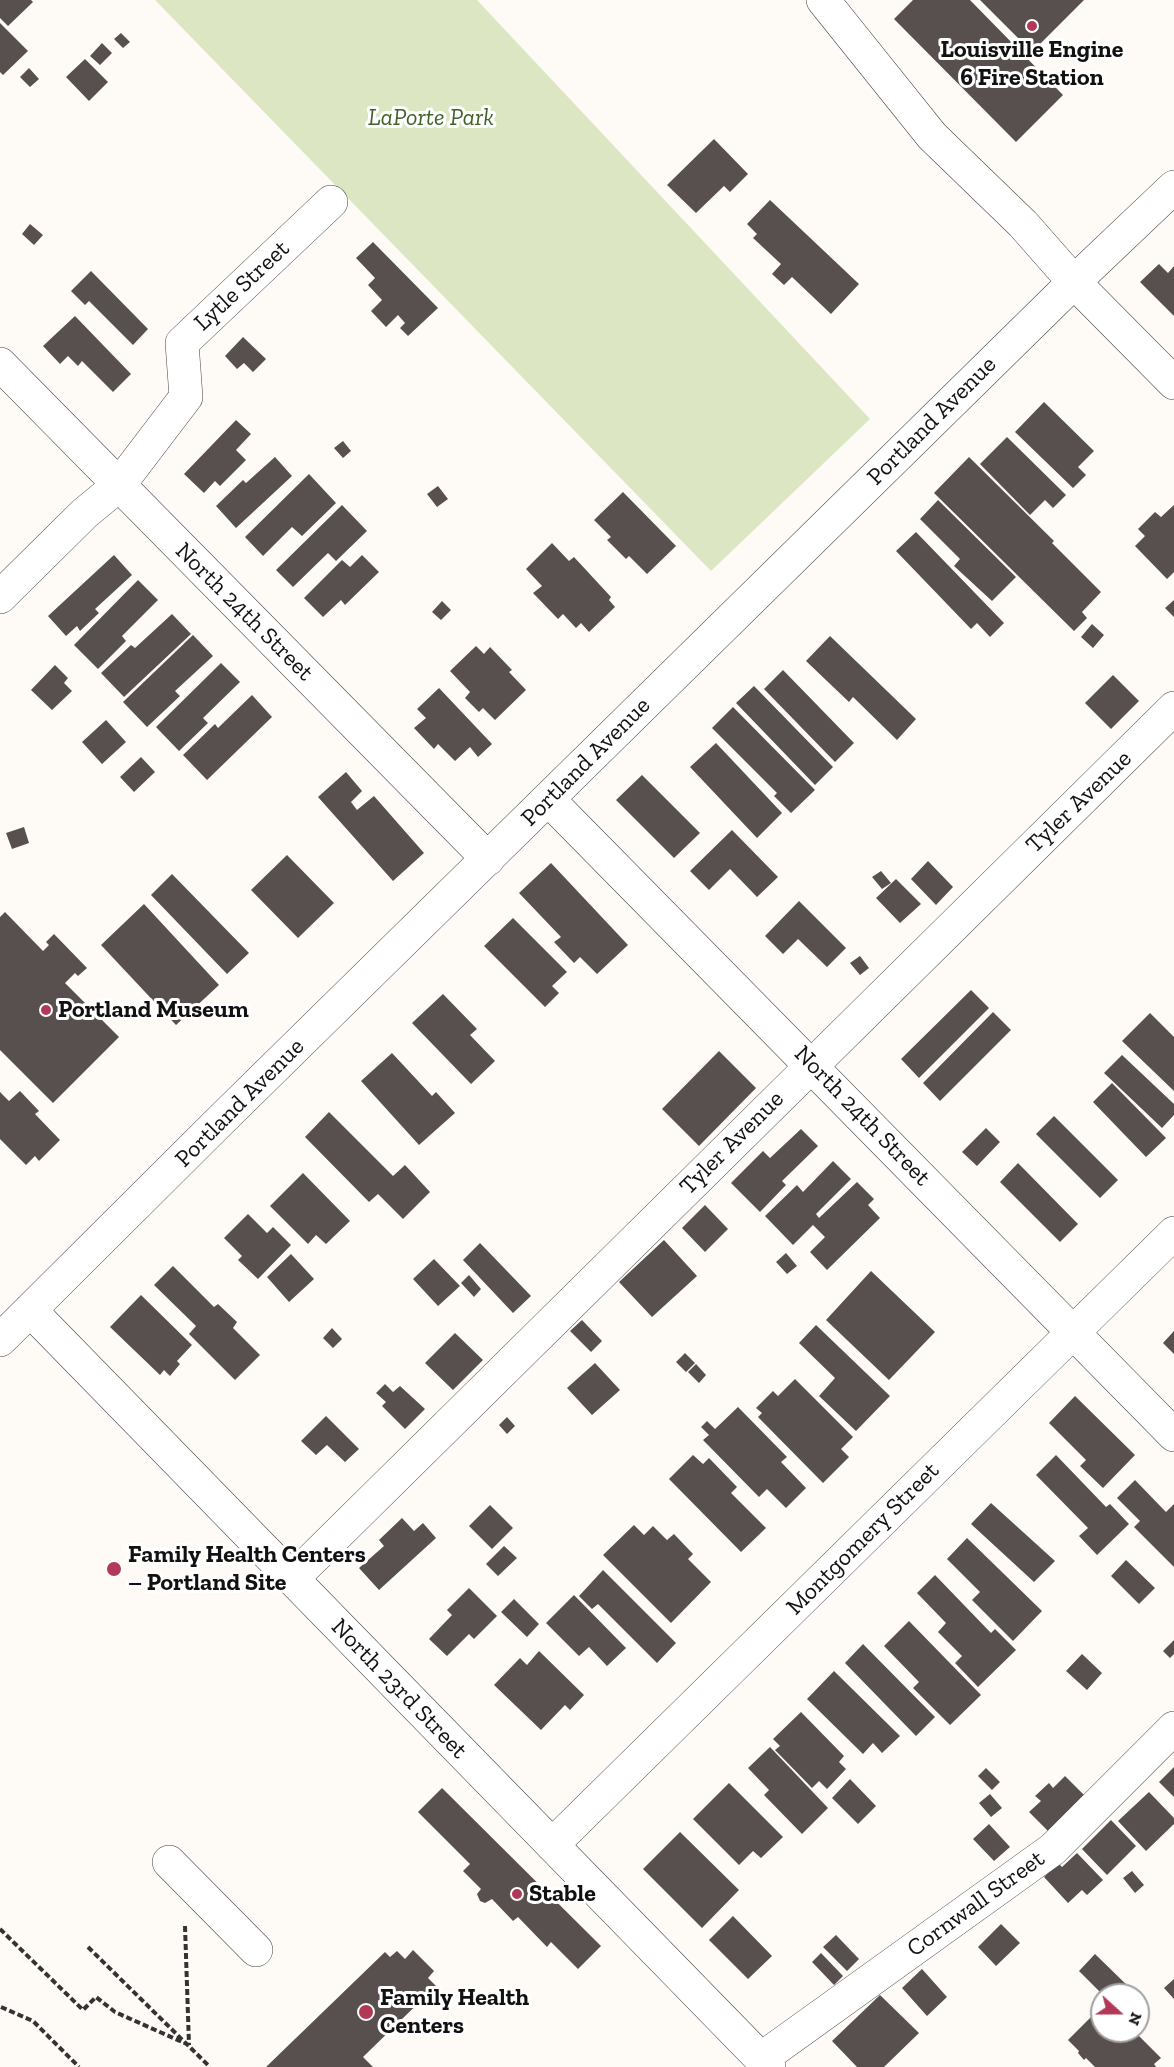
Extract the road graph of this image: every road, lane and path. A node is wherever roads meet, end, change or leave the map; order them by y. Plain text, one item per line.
1 (834, 4) edge
2 (1174, 187) edge
3 (332, 202) dead end
4 (1074, 282) junction
5 (0, 364) edge
6 (1174, 383) edge
7 (118, 485) junction
8 (0, 597) edge
9 (1174, 708) edge
10 (548, 799) junction
11 (488, 859) junction
12 (811, 1065) junction
13 (1174, 1233) edge
14 (30, 1310) junction
15 (1073, 1332) junction
16 (0, 1340) edge
17 (1174, 1435) edge
18 (292, 1579) junction
19 (1174, 1728) edge
20 (552, 1845) junction
21 (177, 1869) joint
22 (0, 1929) edge
23 (88, 1947) dead end
24 (256, 1950) dead end
25 (2, 2007) dead end
26 (189, 2045) junction
27 (765, 2063) edge
28 (79, 2067) edge
29 (210, 2067) edge

1 - 4 street
2 - 4 street, Portland Avenue
3 - 7 street, Lytle Street
4 - 6 street
4 - 10 street, Portland Avenue
5 - 7 street, North 24th Street
7 - 8 street, Lytle Street
7 - 11 street, North 24th Street
9 - 12 street, Tyler Avenue
10 - 11 street, Portland Avenue
10 - 12 street, North 24th Street
11 - 14 street, Portland Avenue
12 - 15 street, North 24th Street
12 - 18 street, Tyler Avenue
13 - 15 street, Montgomery Street
14 - 16 street, Portland Avenue
14 - 18 street, North 23rd Street
15 - 17 street, North 24th Street
15 - 20 street, Montgomery Street
18 - 20 street, North 23rd Street
19 - 27 street, Cornwall Street
20 - 27 street, North 23rd Street
21 - 24 street
21 - 26 path
22 - 26 path
23 - 26 path
25 - 28 path
26 - 29 path

